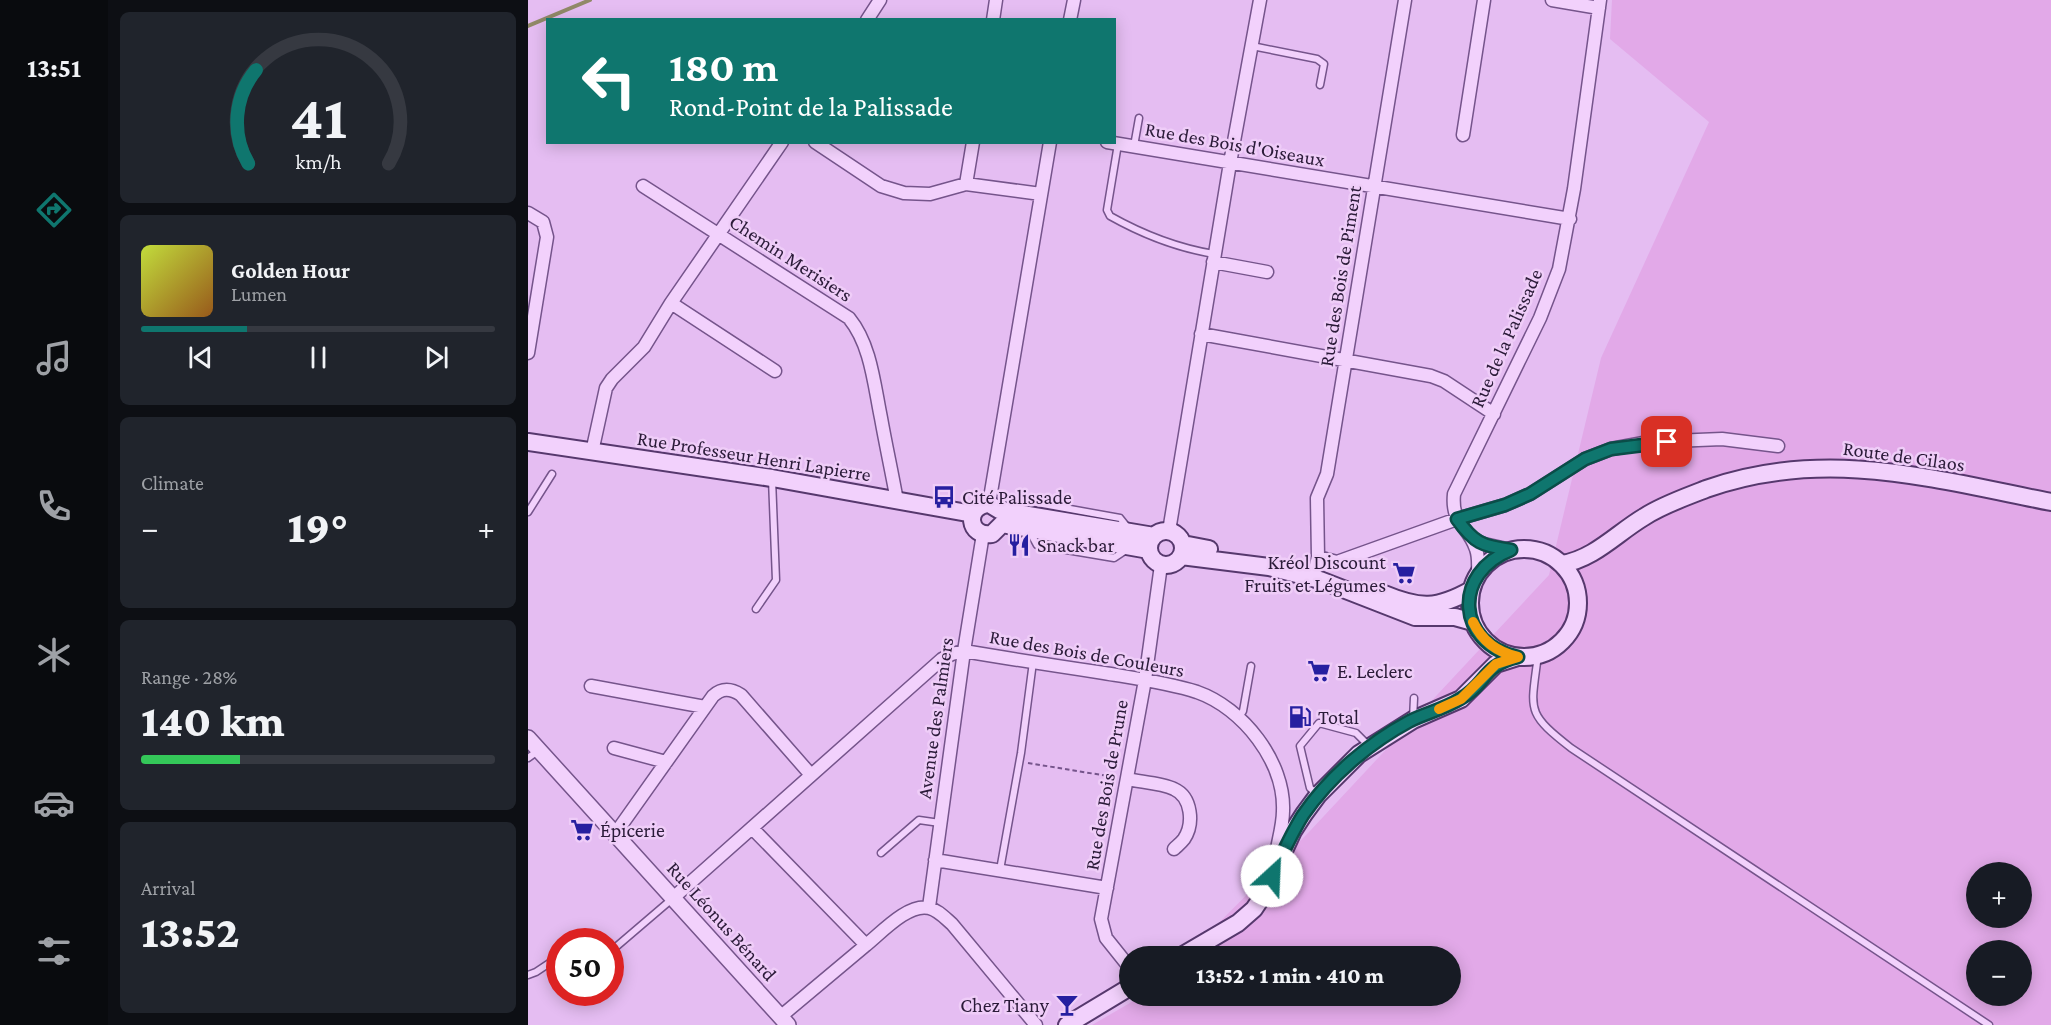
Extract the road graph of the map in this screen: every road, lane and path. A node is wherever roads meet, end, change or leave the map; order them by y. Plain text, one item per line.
1 (880, 0) edge
2 (996, 0) edge
3 (1074, 0) edge
4 (1260, 0) edge
5 (1405, 0) edge
6 (1484, 0) edge
7 (1552, 0) edge
8 (1599, 4) edge
9 (868, 18) edge
10 (993, 18) edge
11 (1070, 18) edge
12 (1252, 46) junction
13 (1320, 85) dead end
14 (1139, 118) dead end
15 (1463, 135) dead end
16 (781, 144) edge
17 (818, 144) edge
18 (973, 144) edge
19 (1050, 144) edge
20 (1113, 144) edge
21 (1116, 144) edge
22 (1134, 147) junction
23 (1230, 163) junction
24 (966, 184) junction
25 (643, 186) dead end
26 (1374, 188) junction
27 (1041, 194) junction
28 (528, 213) edge
29 (1570, 219) junction
30 (719, 234) junction
31 (1214, 258) junction
32 (1267, 272) dead end
33 (671, 303) junction
34 (1201, 334) junction
35 (528, 353) edge
36 (1346, 361) junction
37 (775, 371) dead end
38 (1494, 414) junction
39 (528, 442) edge
40 (1778, 447) dead end
41 (592, 452) junction
42 (552, 474) dead end
43 (772, 478) junction
44 (897, 501) junction
45 (2051, 502) edge
46 (528, 512) edge
47 (1000, 513) junction
48 (973, 514) junction
49 (1457, 519) junction
50 (983, 534) junction
51 (1471, 538) junction
52 (1157, 539) junction
53 (1132, 540) junction
54 (1182, 550) junction
55 (1511, 550) junction
56 (1590, 554) junction
57 (1562, 564) junction
58 (1161, 565) junction
59 (1316, 568) junction
60 (1478, 573) junction
61 (1576, 585) junction
62 (1471, 590) junction
63 (756, 609) dead end
64 (1473, 622) junction
65 (1488, 644) junction
66 (964, 651) junction
67 (1538, 655) junction
68 (1518, 657) junction
69 (1033, 662) junction
70 (1251, 666) dead end
71 (1488, 671) junction
72 (1145, 680) junction
73 (591, 686) dead end
74 (1414, 698) dead end
75 (705, 707) junction
76 (1239, 717) junction
77 (1413, 720) junction
78 (528, 738) edge
79 (1370, 746) junction
80 (614, 748) dead end
81 (533, 754) edge
82 (1019, 761) junction
83 (666, 762) junction
84 (811, 775) junction
85 (1127, 779) junction
86 (1318, 795) junction
87 (940, 823) junction
88 (752, 828) junction
89 (615, 834) junction
90 (1174, 849) dead end
91 (881, 853) dead end
92 (935, 860) junction
93 (1000, 870) junction
94 (1272, 876) junction
95 (1107, 888) junction
96 (673, 898) junction
97 (929, 907) junction
98 (624, 940) edge
99 (866, 945) junction
100 (1199, 946) edge
101 (1119, 955) edge
102 (546, 965) edge
103 (528, 975) edge
104 (1119, 994) edge
105 (784, 1021) edge
106 (1036, 1025) edge
107 (1067, 1025) edge
108 (1989, 1025) edge

1 - 9 street
2 - 10 street
3 - 11 street
4 - 12 street
5 - 26 street, Rue des Bois de Piment
6 - 15 street
7 - 8 street
8 - 29 street, Rue de la Palissade
12 - 13 lane
12 - 23 street
14 - 22 lane
16 - 30 street
17 - 24 street
18 - 24 street
19 - 27 street
20 - 31 lane
21 - 22 street, Rue des Bois d'Oiseaux
22 - 23 street, Rue des Bois d'Oiseaux
23 - 26 street, Rue des Bois d'Oiseaux
23 - 31 street
24 - 27 street
25 - 30 street, Chemin Merisiers
26 - 29 street, Rue des Bois d'Oiseaux
26 - 36 street, Rue des Bois de Piment
27 - 47 street
28 - 35 street
29 - 38 street, Rue de la Palissade
30 - 33 street
30 - 44 street, Chemin Merisiers
31 - 32 street
31 - 34 street
33 - 37 street
33 - 41 street
34 - 36 street
34 - 52 street
36 - 38 street
36 - 59 street, Rue des Bois de Piment
38 - 49 street, Rue de la Palissade
39 - 41 main road, Rue Professeur Henri Lapierre
40 - 49 street
41 - 43 main road, Rue Professeur Henri Lapierre
42 - 46 lane
43 - 44 main road, Rue Professeur Henri Lapierre
43 - 63 lane
44 - 48 main road, Rue Professeur Henri Lapierre
45 - 56 main road, Route de Cilaos
47 - 48 main road
47 - 50 main road
47 - 53 main road
47 - 53 main road
48 - 50 main road
49 - 51 street
49 - 59 street
50 - 66 street, Avenue des Palmiers
51 - 55 street
51 - 60 street
52 - 53 main road
52 - 54 main road
52 - 58 main road
54 - 58 main road
54 - 59 main road
55 - 57 main road
55 - 60 main road
56 - 57 main road, Route de Cilaos
56 - 61 main road, Route de Cilaos
57 - 61 main road
58 - 72 street, Rue des Bois de Prune
59 - 62 main road
59 - 64 main road
60 - 62 main road
61 - 67 main road
62 - 64 main road
64 - 65 main road
65 - 68 main road
65 - 71 main road
66 - 69 street, Rue des Bois de Couleurs
66 - 84 street
66 - 87 street, Avenue des Palmiers
67 - 68 main road
67 - 108 lane
68 - 71 main road
69 - 72 street, Rue des Bois de Couleurs
69 - 82 lane
70 - 76 lane
71 - 77 main road
72 - 76 street, Rue des Bois de Couleurs
72 - 85 street, Rue des Bois de Prune
73 - 75 street
74 - 77 lane
75 - 83 street
75 - 84 street
76 - 94 street, Rue des Bois de Couleurs
77 - 79 main road
78 - 81 street, Rue Léonus Bénard
79 - 86 main road
79 - 86 lane
80 - 83 street
81 - 89 street, Rue Léonus Bénard
82 - 85 path
82 - 93 lane
83 - 89 street
84 - 88 street
85 - 90 street
85 - 95 street, Rue des Bois de Prune
86 - 94 main road
87 - 91 lane
87 - 92 street, Avenue des Palmiers
88 - 96 street
88 - 99 street
89 - 96 street, Rue Léonus Bénard
92 - 93 street
92 - 97 street, Avenue des Palmiers
93 - 95 street
94 - 100 main road
95 - 101 street, Rue des Bois de Prune
96 - 98 lane
96 - 105 street, Rue Léonus Bénard
97 - 99 street
97 - 106 street
99 - 105 street
102 - 103 lane
104 - 107 main road

